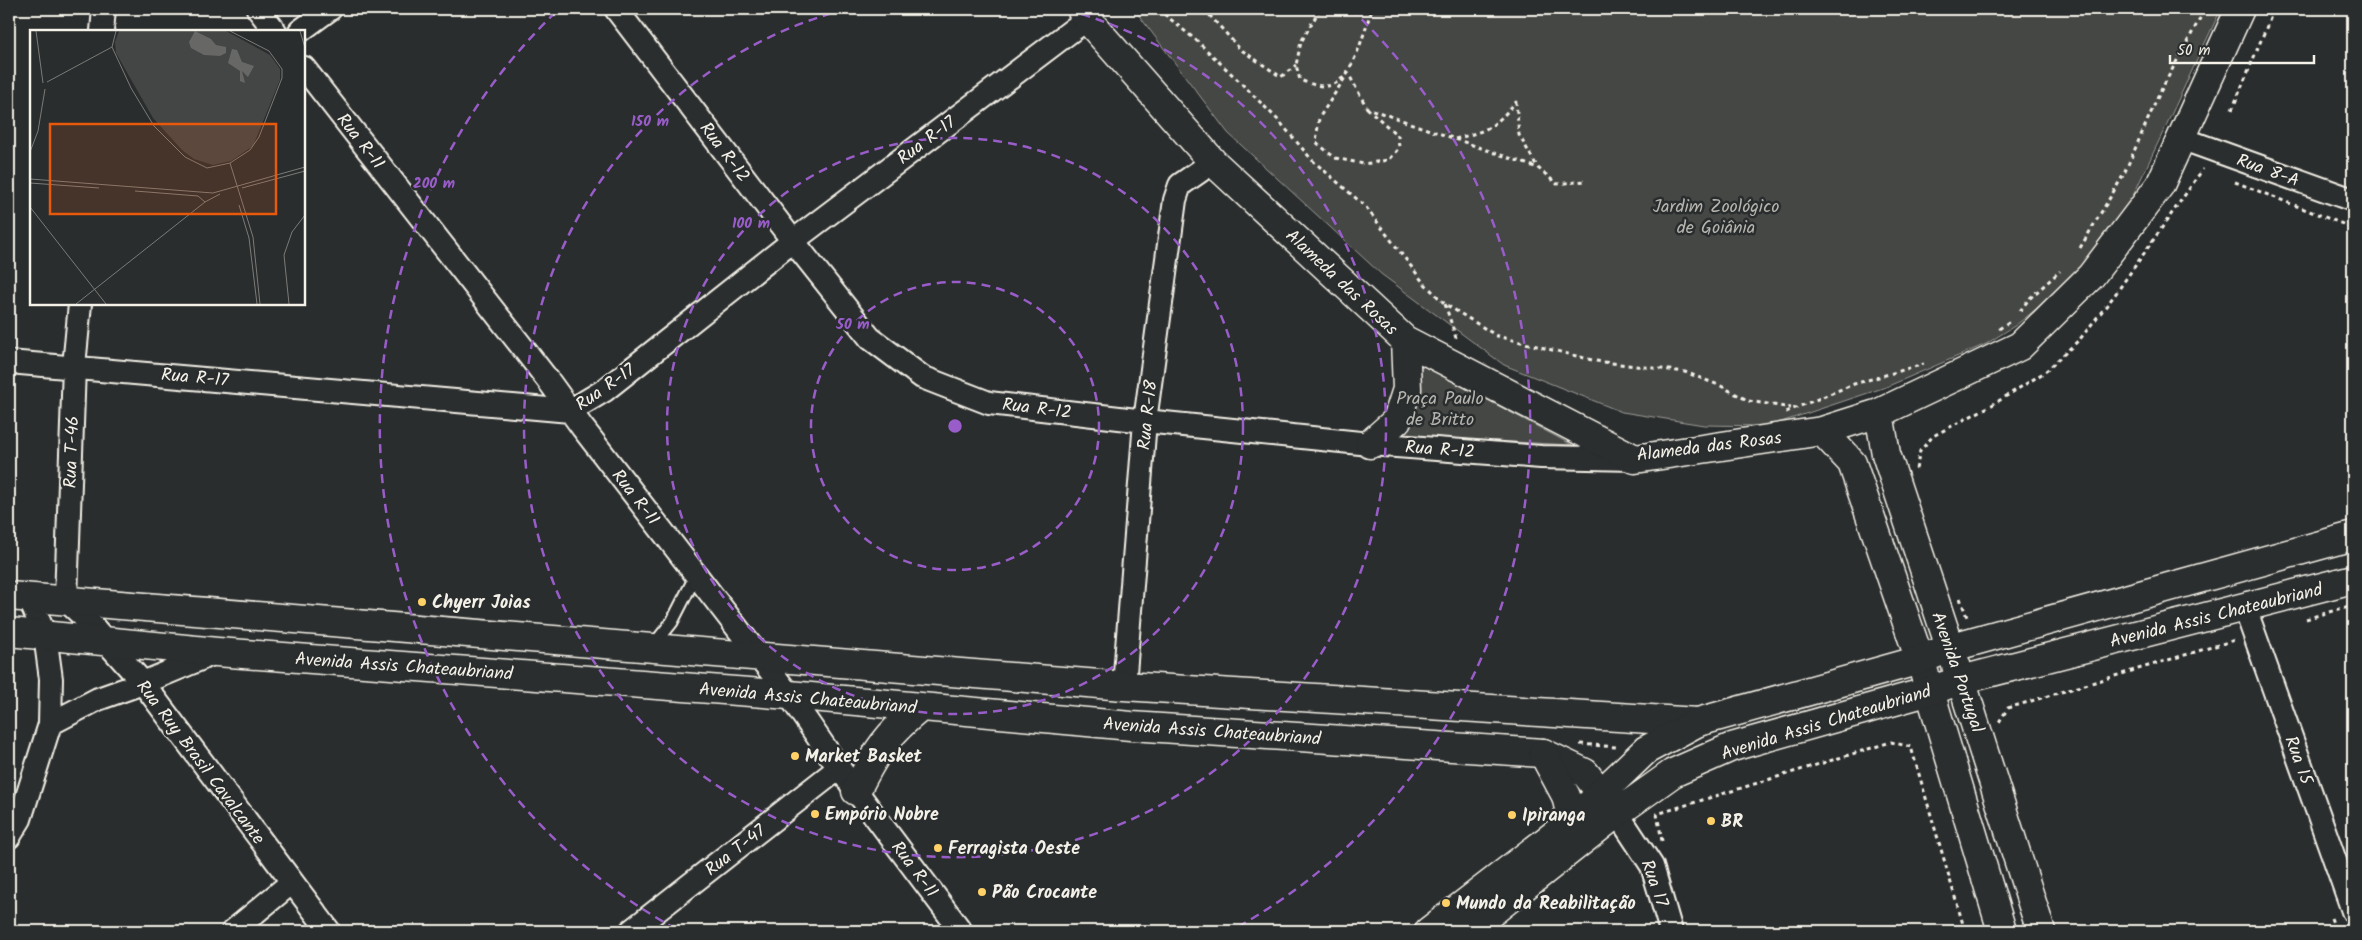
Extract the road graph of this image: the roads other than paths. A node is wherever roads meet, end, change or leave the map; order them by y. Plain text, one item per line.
1 (104, 9) edge
2 (258, 9) edge
3 (330, 9) edge
4 (616, 9) edge
5 (2240, 9) edge
6 (1084, 14) edge
7 (102, 30) edge
8 (274, 30) edge
9 (301, 30) edge
10 (305, 69) edge
11 (2183, 139) junction
12 (1213, 162) junction
13 (2353, 200) edge
14 (793, 240) junction
15 (80, 305) edge
16 (1405, 340) junction
17 (9, 362) edge
18 (74, 366) junction
19 (570, 411) junction
20 (1879, 413) junction
21 (1145, 421) junction
22 (1816, 432) junction
23 (1370, 444) junction
24 (1886, 454) junction
25 (1634, 460) junction
26 (1852, 463) junction
27 (2353, 536) edge
28 (696, 575) junction
29 (2353, 579) edge
30 (19, 597) edge
31 (66, 600) junction
32 (2245, 608) junction
33 (9, 632) edge
34 (45, 635) junction
35 (107, 640) junction
36 (1949, 648) junction
37 (650, 650) junction
38 (217, 652) junction
39 (761, 659) junction
40 (1920, 660) junction
41 (1961, 680) junction
42 (143, 683) junction
43 (1124, 686) junction
44 (1930, 691) junction
45 (790, 695) junction
46 (921, 707) junction
47 (1698, 722) junction
48 (50, 724) junction
49 (1543, 753) junction
50 (839, 768) junction
51 (856, 791) junction
52 (1609, 803) junction
53 (1572, 821) junction
54 (9, 836) edge
55 (291, 883) junction
56 (2353, 911) edge
57 (233, 931) edge
58 (329, 931) edge
59 (631, 931) edge
60 (962, 931) edge
61 (1429, 931) edge
62 (1468, 931) edge
63 (1671, 931) edge
64 (2002, 931) edge
65 (2041, 931) edge

1 - 7 street
2 - 8 street
3 - 9 street
4 - 14 street, Rua R-12
5 - 11 main road, Alameda das Rosas
6 - 12 main road, Alameda das Rosas
6 - 14 street, Rua R-17
10 - 19 street, Rua R-11
11 - 13 street, Rua 8-A
11 - 20 main road, Alameda das Rosas
12 - 16 main road, Alameda das Rosas
12 - 21 street, Rua R-18
14 - 19 street, Rua R-17
14 - 21 street, Rua R-12
15 - 18 street, Rua T-46
16 - 23 main road
16 - 25 main road, Alameda das Rosas
17 - 18 street, Rua R-17
18 - 19 street, Rua R-17
18 - 31 street, Rua T-46
19 - 28 street, Rua R-11
20 - 22 main road, Alameda das Rosas
20 - 24 main road, Avenida Portugal
21 - 23 street, Rua R-12
21 - 43 street, Rua R-18
22 - 25 main road, Alameda das Rosas
22 - 26 main road, Avenida Portugal
23 - 25 street, Rua R-12
24 - 26 main road
24 - 36 main road, Avenida Portugal
26 - 40 main road, Avenida Portugal
27 - 36 main road, Avenida Assis Chateaubriand
28 - 37 lane
28 - 39 street, Rua R-11
29 - 32 main road, Avenida Assis Chateaubriand
30 - 31 main road, Avenida Assis Chateaubriand
30 - 34 street
31 - 35 street, Rua Ruy Brasil Cavalcante
31 - 37 main road, Avenida Assis Chateaubriand
32 - 41 main road, Avenida Assis Chateaubriand
32 - 56 street, Rua 15
33 - 34 main road, Avenida Assis Chateaubriand
34 - 35 main road, Avenida Assis Chateaubriand
34 - 48 street
35 - 38 main road, Avenida Assis Chateaubriand
35 - 42 street, Rua Ruy Brasil Cavalcante
36 - 40 main road, Avenida Assis Chateaubriand
36 - 41 main road, Avenida Portugal
37 - 39 main road, Avenida Assis Chateaubriand
38 - 42 street
38 - 45 main road, Avenida Assis Chateaubriand
39 - 43 main road, Avenida Assis Chateaubriand
39 - 45 street, Rua R-11
40 - 44 main road, Avenida Portugal
40 - 47 main road, Avenida Assis Chateaubriand
41 - 44 main road, Avenida Assis Chateaubriand
41 - 65 main road, Avenida Portugal
42 - 48 street
42 - 55 street, Rua Ruy Brasil Cavalcante
43 - 47 main road, Avenida Assis Chateaubriand
44 - 52 main road, Avenida Assis Chateaubriand
44 - 64 main road, Avenida Portugal
45 - 46 main road, Avenida Assis Chateaubriand
45 - 50 street, Rua R-11
46 - 49 main road, Avenida Assis Chateaubriand
46 - 51 main road
47 - 52 main road
48 - 54 street
49 - 52 main road, Avenida Assis Chateaubriand
49 - 53 main road
50 - 51 street, Rua R-11
50 - 59 street, Rua T-47
51 - 60 street, Rua R-11
52 - 53 main road
52 - 62 main road
52 - 63 street, Rua 17
53 - 61 main road
55 - 57 street
55 - 58 street, Rua Ruy Brasil Cavalcante

